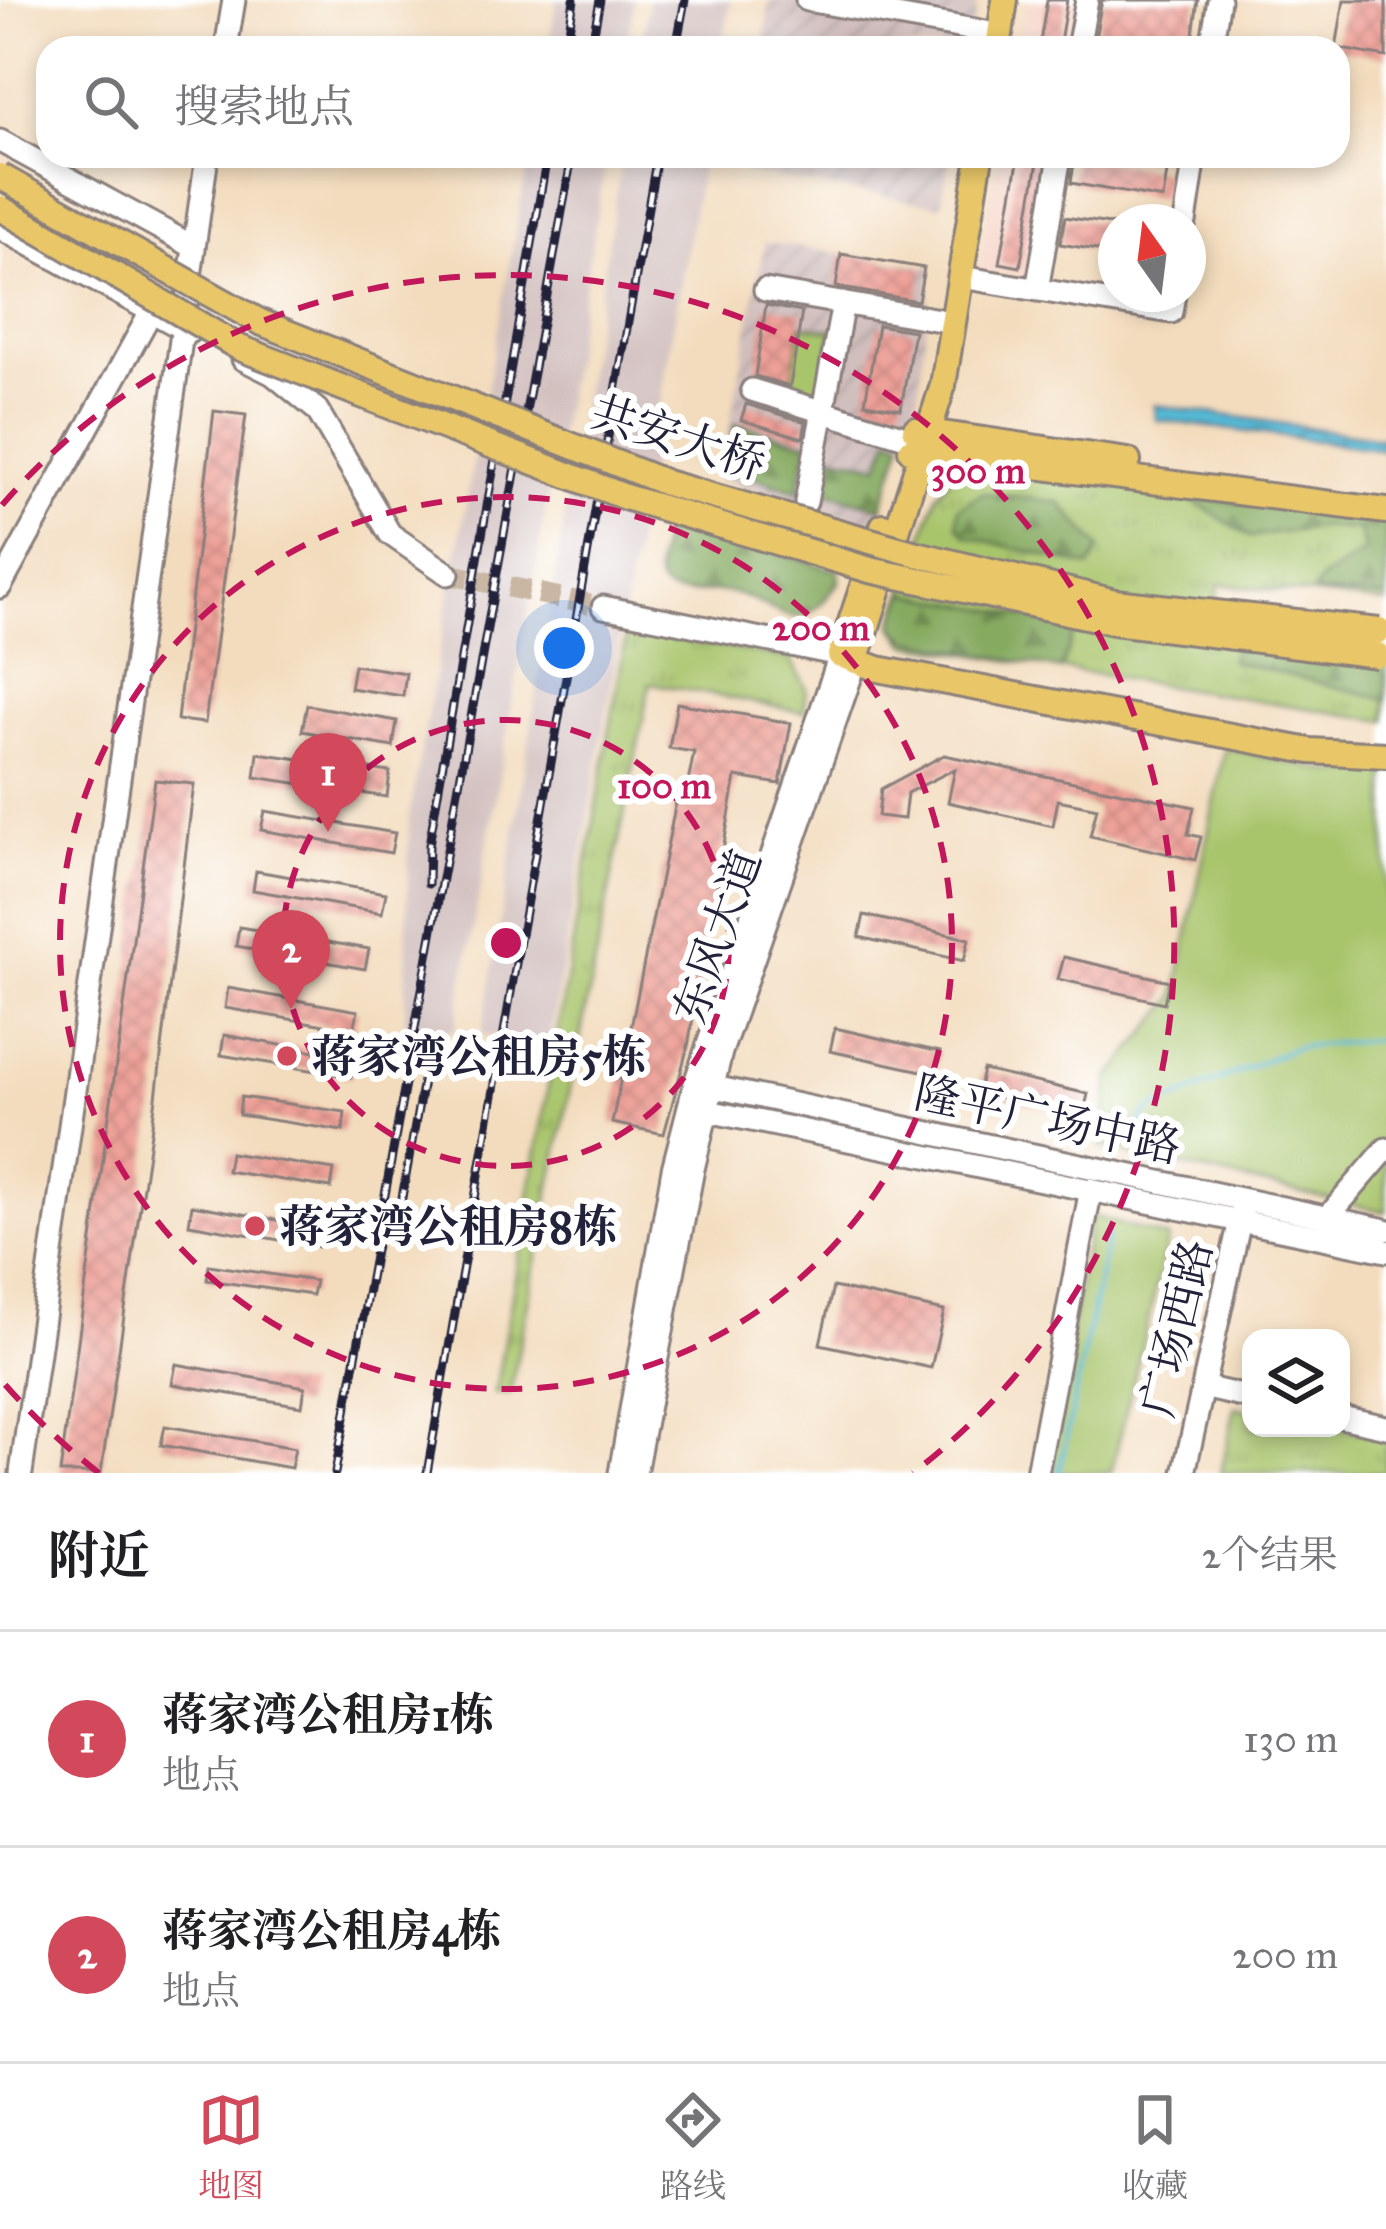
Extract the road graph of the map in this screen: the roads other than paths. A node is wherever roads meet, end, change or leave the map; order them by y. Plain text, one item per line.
1 (234, 0) edge
2 (807, 0) edge
3 (992, 0) edge
4 (1005, 0) edge
5 (1087, 0) edge
6 (1219, 0) edge
7 (228, 36) edge
8 (959, 36) edge
9 (989, 36) edge
10 (992, 36) edge
11 (1080, 36) edge
12 (1213, 36) edge
13 (0, 141) edge
14 (36, 161) edge
15 (49, 168) edge
16 (205, 168) edge
17 (964, 168) edge
18 (978, 168) edge
19 (1058, 168) edge
20 (1193, 168) edge
21 (0, 176) edge
22 (1188, 204) edge
23 (0, 208) edge
24 (0, 228) edge
25 (192, 247) junction
26 (961, 278) junction
27 (765, 290) dead end
28 (1037, 290) junction
29 (1098, 300) edge
30 (843, 303) junction
31 (151, 312) junction
32 (940, 320) junction
33 (179, 328) junction
34 (752, 390) dead end
35 (823, 412) junction
36 (917, 440) junction
37 (1386, 500) edge
38 (806, 502) dead end
39 (1386, 512) edge
40 (448, 574) tunnel mouth
41 (0, 587) edge
42 (603, 608) tunnel mouth
43 (1382, 643) edge
44 (851, 657) junction
45 (1386, 743) edge
46 (1386, 755) edge
47 (704, 1085) junction
48 (698, 1109) junction
49 (1386, 1149) edge
50 (1091, 1189) junction
51 (1242, 1210) junction
52 (1327, 1218) junction
53 (1386, 1230) edge
54 (1386, 1251) edge
55 (1203, 1387) junction
56 (1242, 1396) edge
57 (1350, 1419) edge
58 (1386, 1427) edge
59 (21, 1473) edge
60 (620, 1473) edge
61 (635, 1473) edge
62 (1037, 1473) edge
63 (1184, 1473) edge

1 - 7 street
2 - 8 street
3 - 9 main road
4 - 10 main road
5 - 11 street
6 - 12 street
13 - 14 street
15 - 25 street
16 - 25 street
17 - 32 main road
18 - 26 main road
19 - 28 street
20 - 22 street
21 - 43 main road, 共安大桥, bridge
23 - 43 main road, 共安大桥, bridge
24 - 31 street
25 - 33 street
26 - 28 street
26 - 36 main road
27 - 30 street
28 - 29 street
30 - 32 street
30 - 35 street
31 - 33 street
31 - 41 street
32 - 36 main road
33 - 40 street
33 - 59 street
34 - 35 street
35 - 36 street
35 - 38 street
36 - 37 main road
36 - 39 main road
36 - 44 main road
42 - 44 street
44 - 45 main road
44 - 46 main road
44 - 47 street, 东风大道
47 - 48 street, 东风大道
47 - 51 street, 隆平广场中路
48 - 50 street, 隆平广场中路
48 - 60 street, 东风大道
48 - 61 street, 东风大道
49 - 52 street
50 - 51 street, 隆平广场中路
50 - 62 street
51 - 52 street, 隆平广场中路
51 - 54 street, 隆平广场中路
51 - 55 street, 广场西路
52 - 53 street, 隆平广场中路
55 - 56 street
55 - 63 street, 广场西路
57 - 58 street

